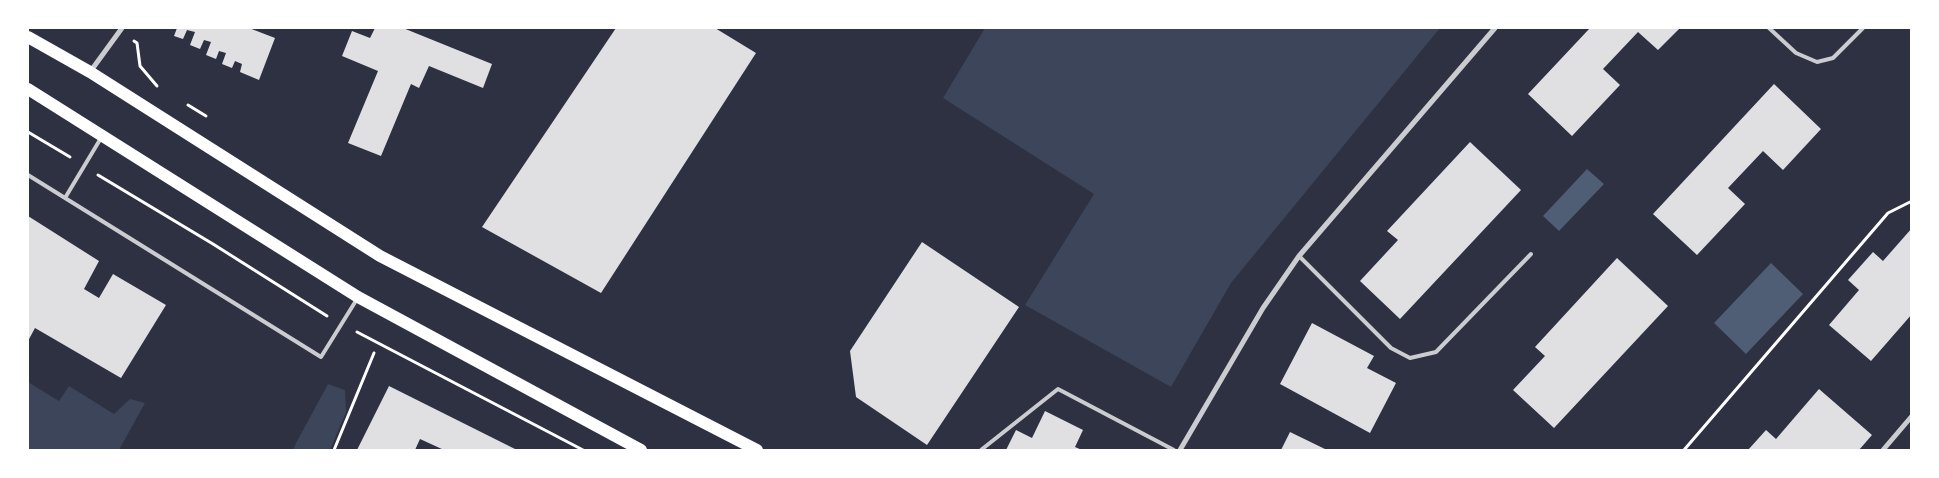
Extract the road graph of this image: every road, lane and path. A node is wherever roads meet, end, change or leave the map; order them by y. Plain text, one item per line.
1 (1495, 28) edge
2 (1769, 28) edge
3 (1863, 28) edge
4 (120, 29) edge
5 (28, 37) edge
6 (90, 72) junction
7 (28, 89) edge
8 (165, 90) dead end
9 (181, 101) dead end
10 (206, 116) dead end
11 (28, 132) edge
12 (102, 136) junction
13 (84, 166) junction
14 (28, 175) edge
15 (65, 198) junction
16 (1912, 201) edge
17 (1531, 254) dead end
18 (1299, 256) junction
19 (358, 297) junction
20 (342, 325) junction
21 (374, 352) dead end
22 (1912, 416) edge
23 (334, 450) edge
24 (583, 450) edge
25 (641, 450) edge
26 (757, 450) edge
27 (981, 450) edge
28 (1174, 450) edge
29 (1180, 450) edge
30 (1684, 450) edge
31 (1883, 450) edge

1 - 18 street
2 - 3 lane
4 - 6 street
4 - 8 path
5 - 6 main road
6 - 26 main road
7 - 12 main road
9 - 10 path
11 - 13 path
12 - 13 lane
12 - 19 main road
13 - 15 lane
13 - 20 path
14 - 15 lane
15 - 20 lane
16 - 30 path
17 - 18 lane
18 - 29 street
19 - 20 lane
19 - 25 main road
20 - 24 path
21 - 23 path
22 - 31 street
27 - 28 lane

